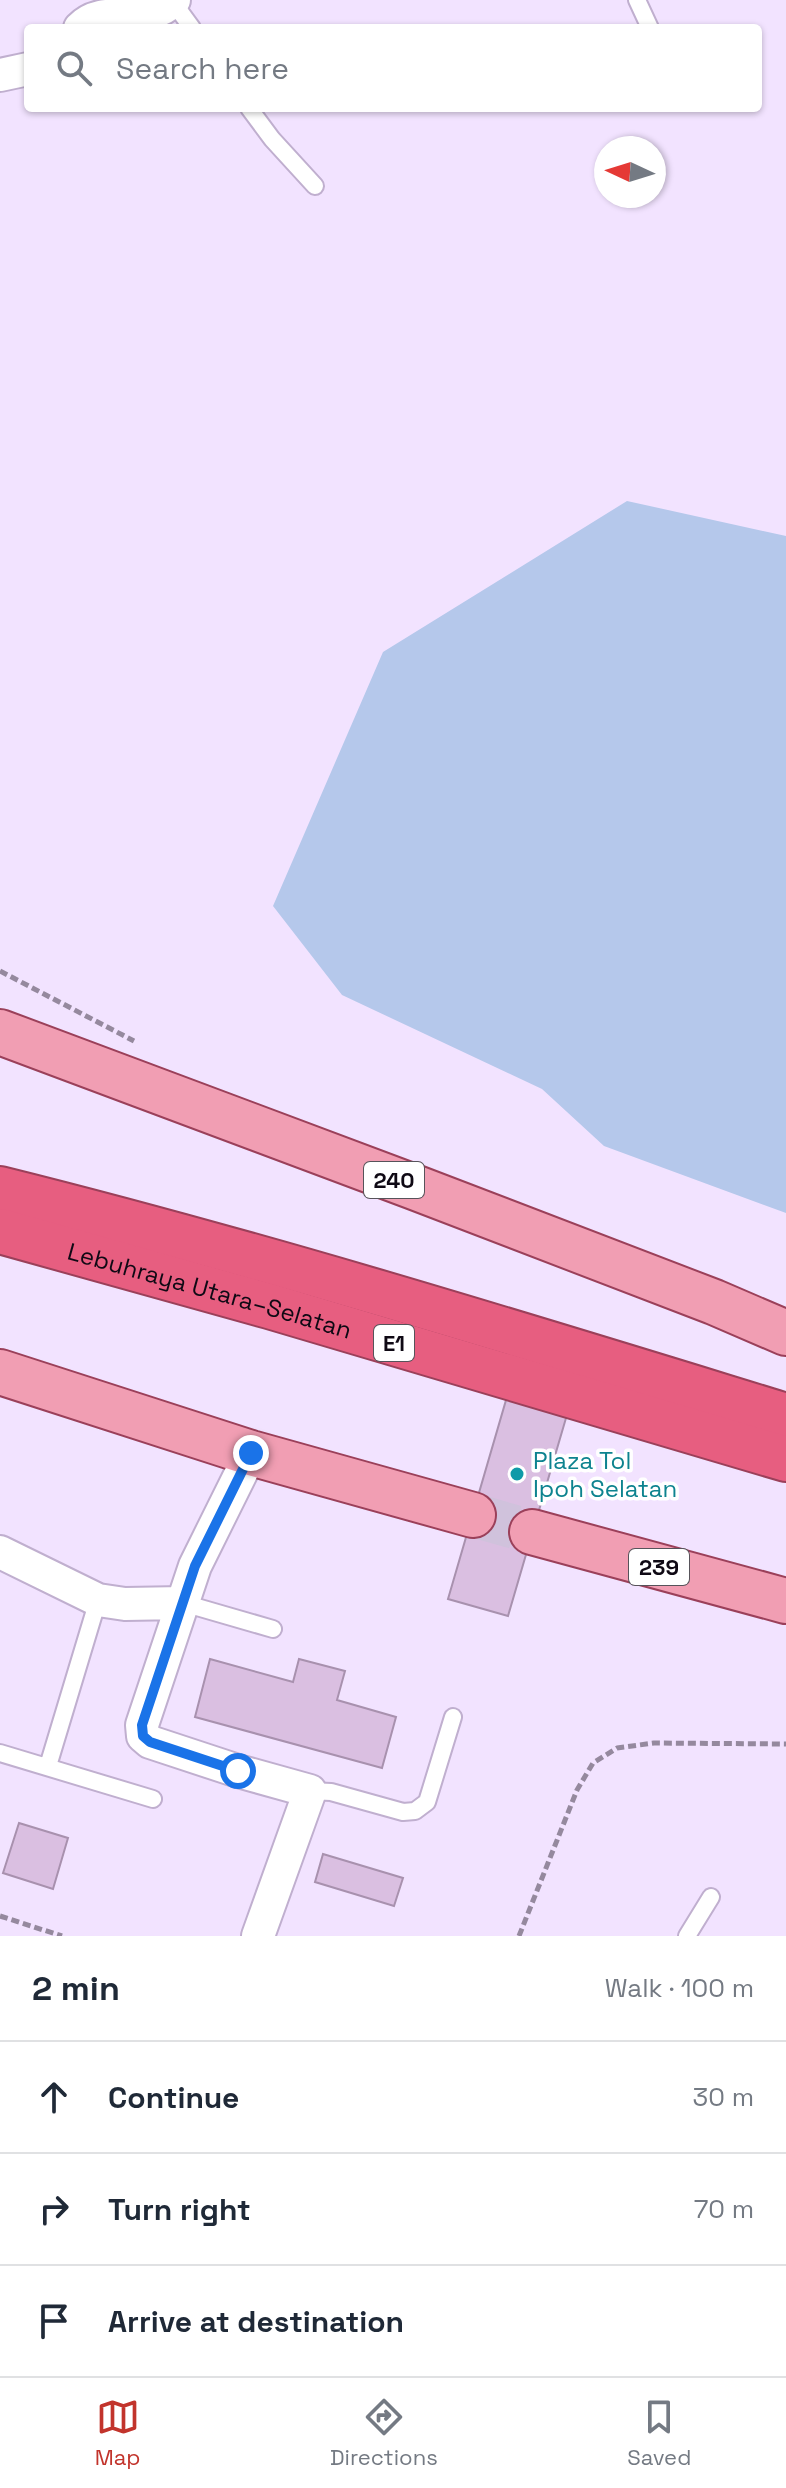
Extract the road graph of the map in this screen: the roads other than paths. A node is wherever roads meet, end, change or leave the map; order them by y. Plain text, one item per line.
1 (637, 0) edge
2 (173, 1) edge
3 (86, 24) edge
4 (189, 24) edge
5 (648, 24) edge
6 (24, 70) edge
7 (0, 75) edge
8 (252, 112) edge
9 (315, 186) dead end
10 (0, 1032) edge
11 (0, 1189) edge
12 (0, 1231) edge
13 (786, 1333) edge
14 (0, 1372) edge
15 (786, 1416) edge
16 (251, 1453) junction
17 (786, 1459) edge
18 (473, 1515) tunnel mouth
19 (532, 1532) tunnel mouth
20 (0, 1552) edge
21 (98, 1600) junction
22 (786, 1601) edge
23 (183, 1603) junction
24 (273, 1629) dead end
25 (453, 1717) dead end
26 (0, 1753) edge
27 (48, 1766) junction
28 (310, 1791) junction
29 (153, 1799) dead end
30 (711, 1897) dead end
31 (258, 1936) edge
32 (687, 1936) edge

1 - 5 lane
2 - 3 street
2 - 4 lane
6 - 7 street
8 - 9 lane
10 - 13 main road, 240
11 - 15 highway, Lebuhraya Utara–Selatan / E1
12 - 17 highway, Lebuhraya Utara–Selatan / E1
14 - 16 main road
16 - 18 main road
16 - 23 street
19 - 22 main road, 239
20 - 21 street
21 - 23 street
21 - 27 lane
23 - 24 lane
23 - 28 street
25 - 28 lane
26 - 27 lane
27 - 29 lane
28 - 31 street
30 - 32 lane

